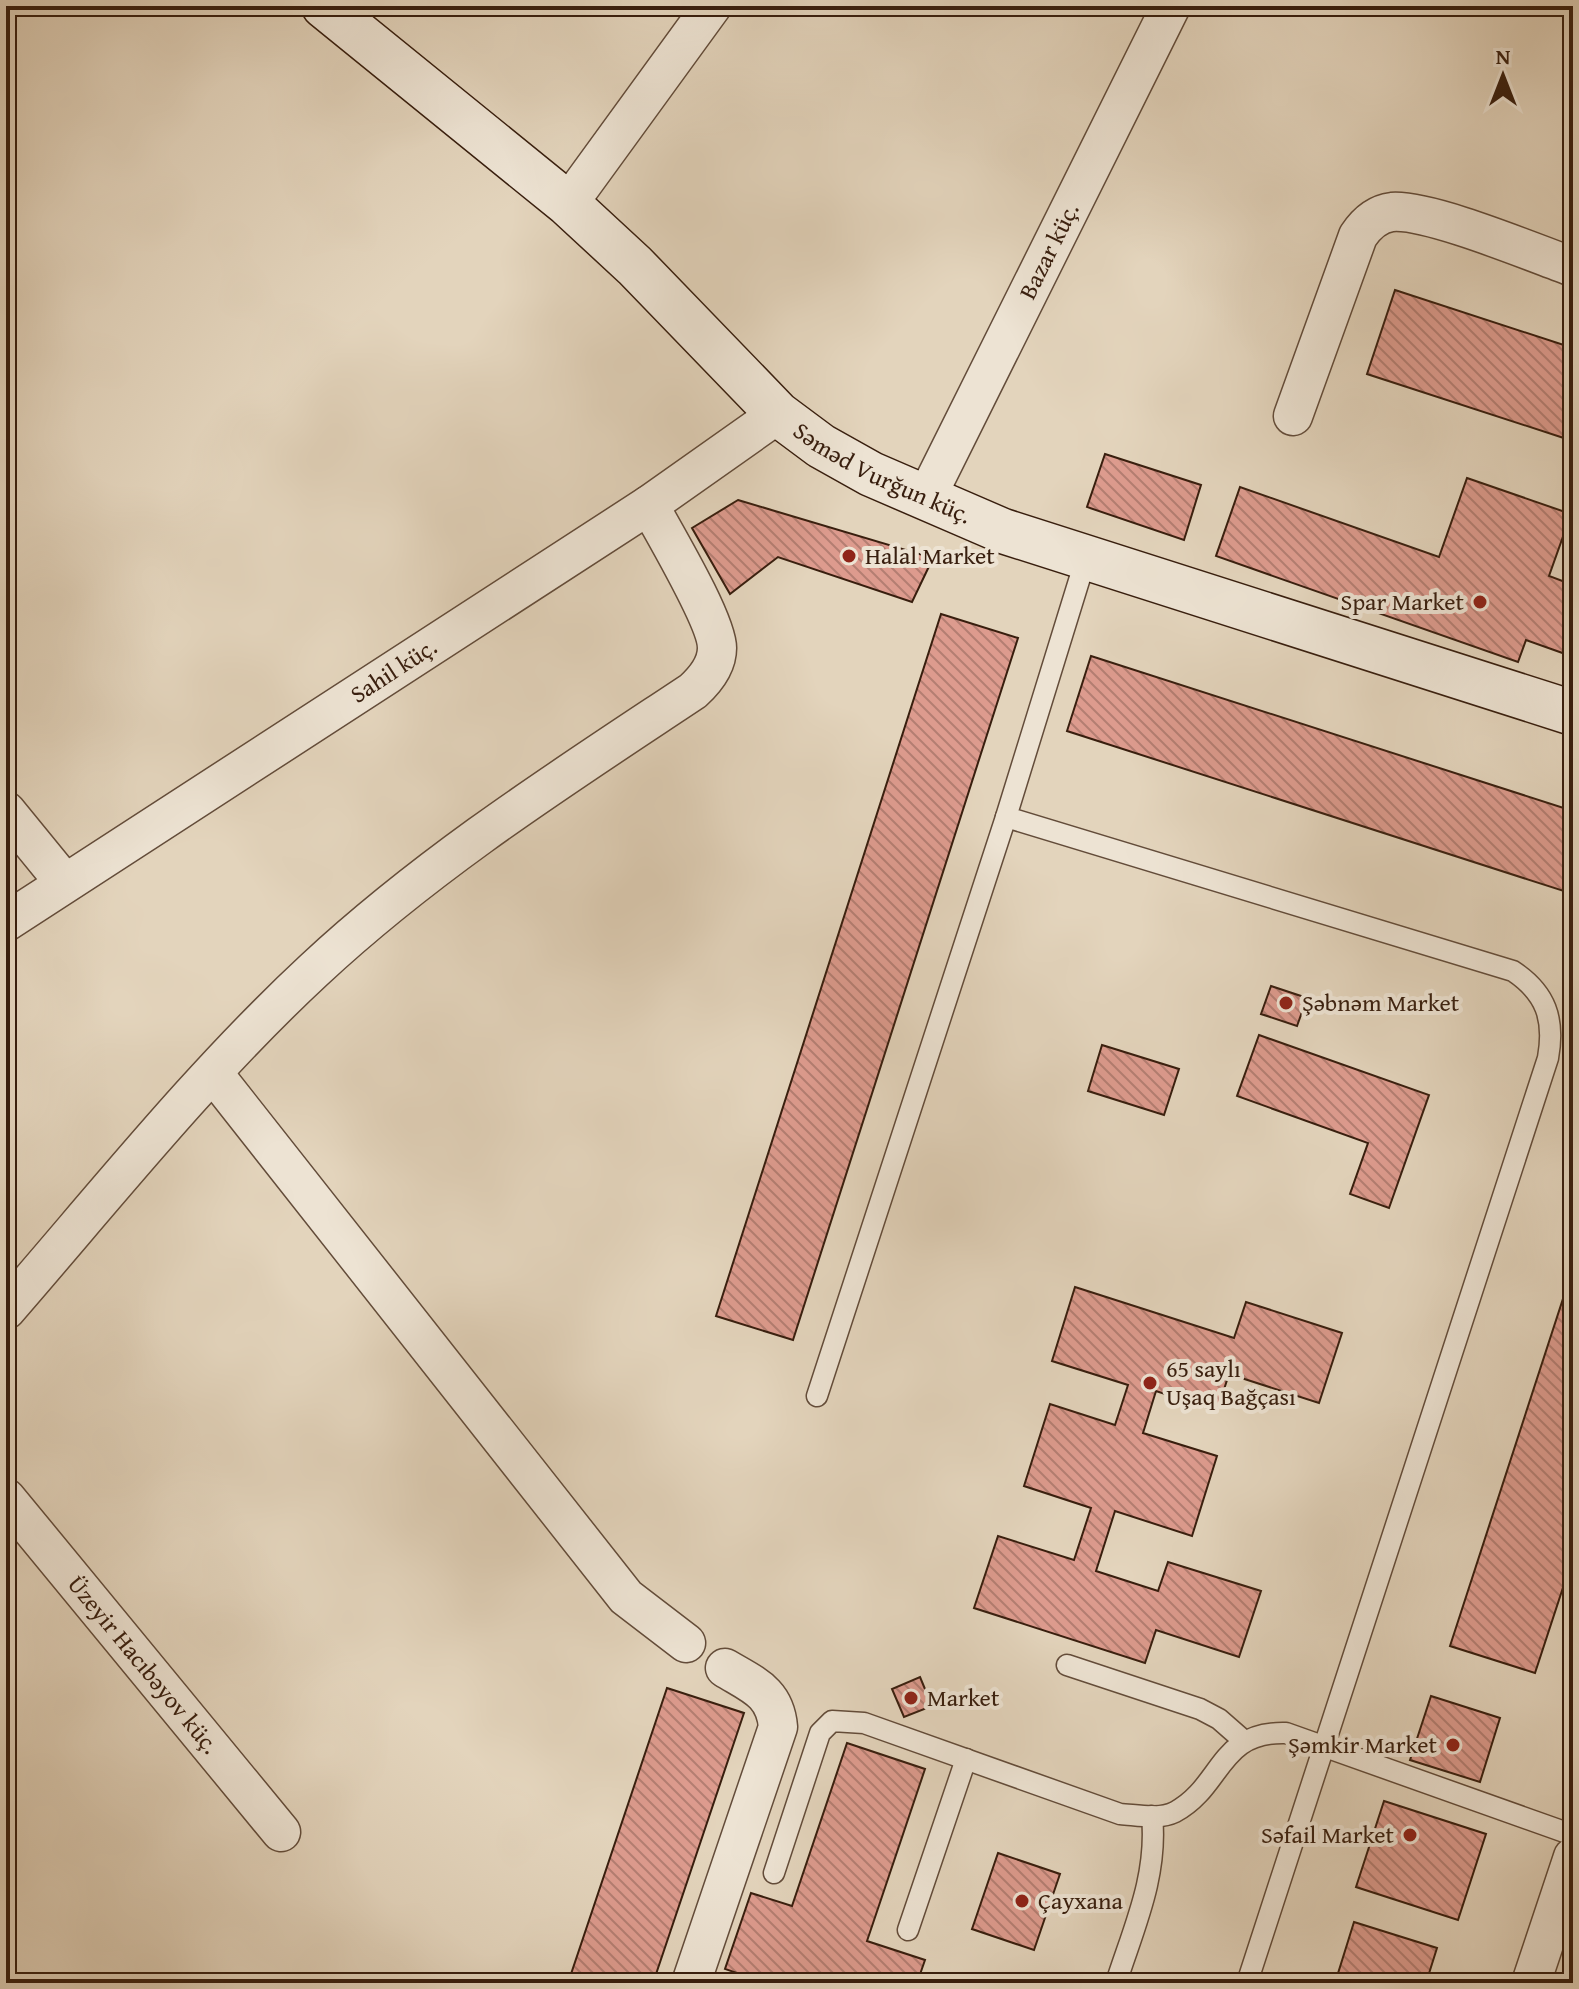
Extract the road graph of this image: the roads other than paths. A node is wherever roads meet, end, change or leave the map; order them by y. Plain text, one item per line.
1 (324, 6) edge
2 (712, 6) edge
3 (1171, 6) edge
4 (568, 204) junction
5 (1573, 267) edge
6 (778, 414) junction
7 (1293, 416) dead end
8 (926, 498) junction
9 (649, 505) junction
10 (1086, 558) junction
11 (1573, 713) edge
12 (6, 811) edge
13 (1006, 817) junction
14 (64, 882) junction
15 (6, 922) edge
16 (213, 1073) junction
17 (6, 1310) edge
18 (817, 1396) dead end
19 (6, 1498) edge
20 (686, 1643) dead end
21 (1067, 1665) dead end
22 (725, 1668) dead end
23 (1243, 1740) junction
24 (1324, 1746) junction
25 (966, 1759) junction
26 (1152, 1816) junction
27 (281, 1832) dead end
28 (1573, 1835) edge
29 (1573, 1857) edge
30 (774, 1873) dead end
31 (908, 1930) dead end
32 (691, 1983) edge
33 (1116, 1983) edge
34 (1247, 1983) edge
35 (1531, 1983) edge

1 - 4 main road, Səməd Vurğun küç.
2 - 4 street
3 - 8 street, Bazar küç.
4 - 6 main road, Səməd Vurğun küç.
5 - 7 street
6 - 8 main road, Səməd Vurğun küç.
6 - 9 street, Sahil küç.
8 - 10 main road, Səməd Vurğun küç.
9 - 14 street, Sahil küç.
9 - 16 street
10 - 11 main road, Səməd Vurğun küç.
10 - 13 lane
12 - 14 street
13 - 18 lane
13 - 24 lane
14 - 15 street, Sahil küç.
16 - 17 street
16 - 20 street
19 - 27 street, Üzeyir Hacıbəyov küç.
21 - 23 lane
22 - 32 street
23 - 24 lane
23 - 26 lane
24 - 28 lane
24 - 34 lane
25 - 26 lane
25 - 30 lane
25 - 31 lane
26 - 33 lane
29 - 35 street

